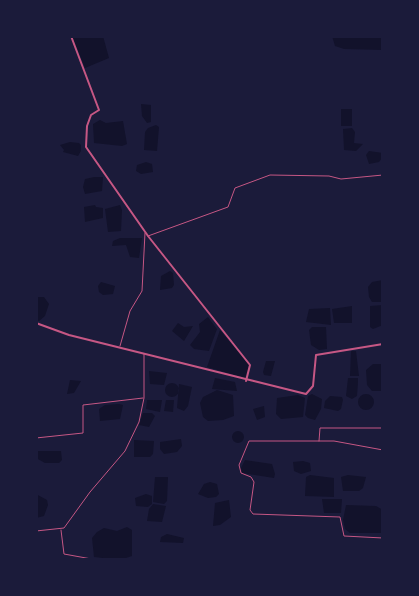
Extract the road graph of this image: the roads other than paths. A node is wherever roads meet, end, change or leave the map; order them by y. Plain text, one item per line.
1 (71, 36) edge
2 (383, 175) edge
3 (145, 232) junction
4 (148, 236) junction
5 (36, 324) edge
6 (383, 344) edge
7 (119, 348) junction
8 (144, 354) junction
9 (246, 381) junction
10 (144, 398) junction
11 (383, 428) edge
12 (36, 438) edge
13 (319, 440) junction
14 (383, 450) edge
15 (62, 530) junction
16 (36, 531) edge
17 (383, 538) edge
18 (96, 560) edge

1 - 3 street
2 - 4 street
3 - 4 street
3 - 7 street
4 - 9 street
5 - 7 street
6 - 9 street
7 - 8 street
8 - 9 street
8 - 10 street
10 - 12 street
10 - 15 street
11 - 13 street
13 - 14 street
13 - 17 street
15 - 16 street
15 - 18 street

